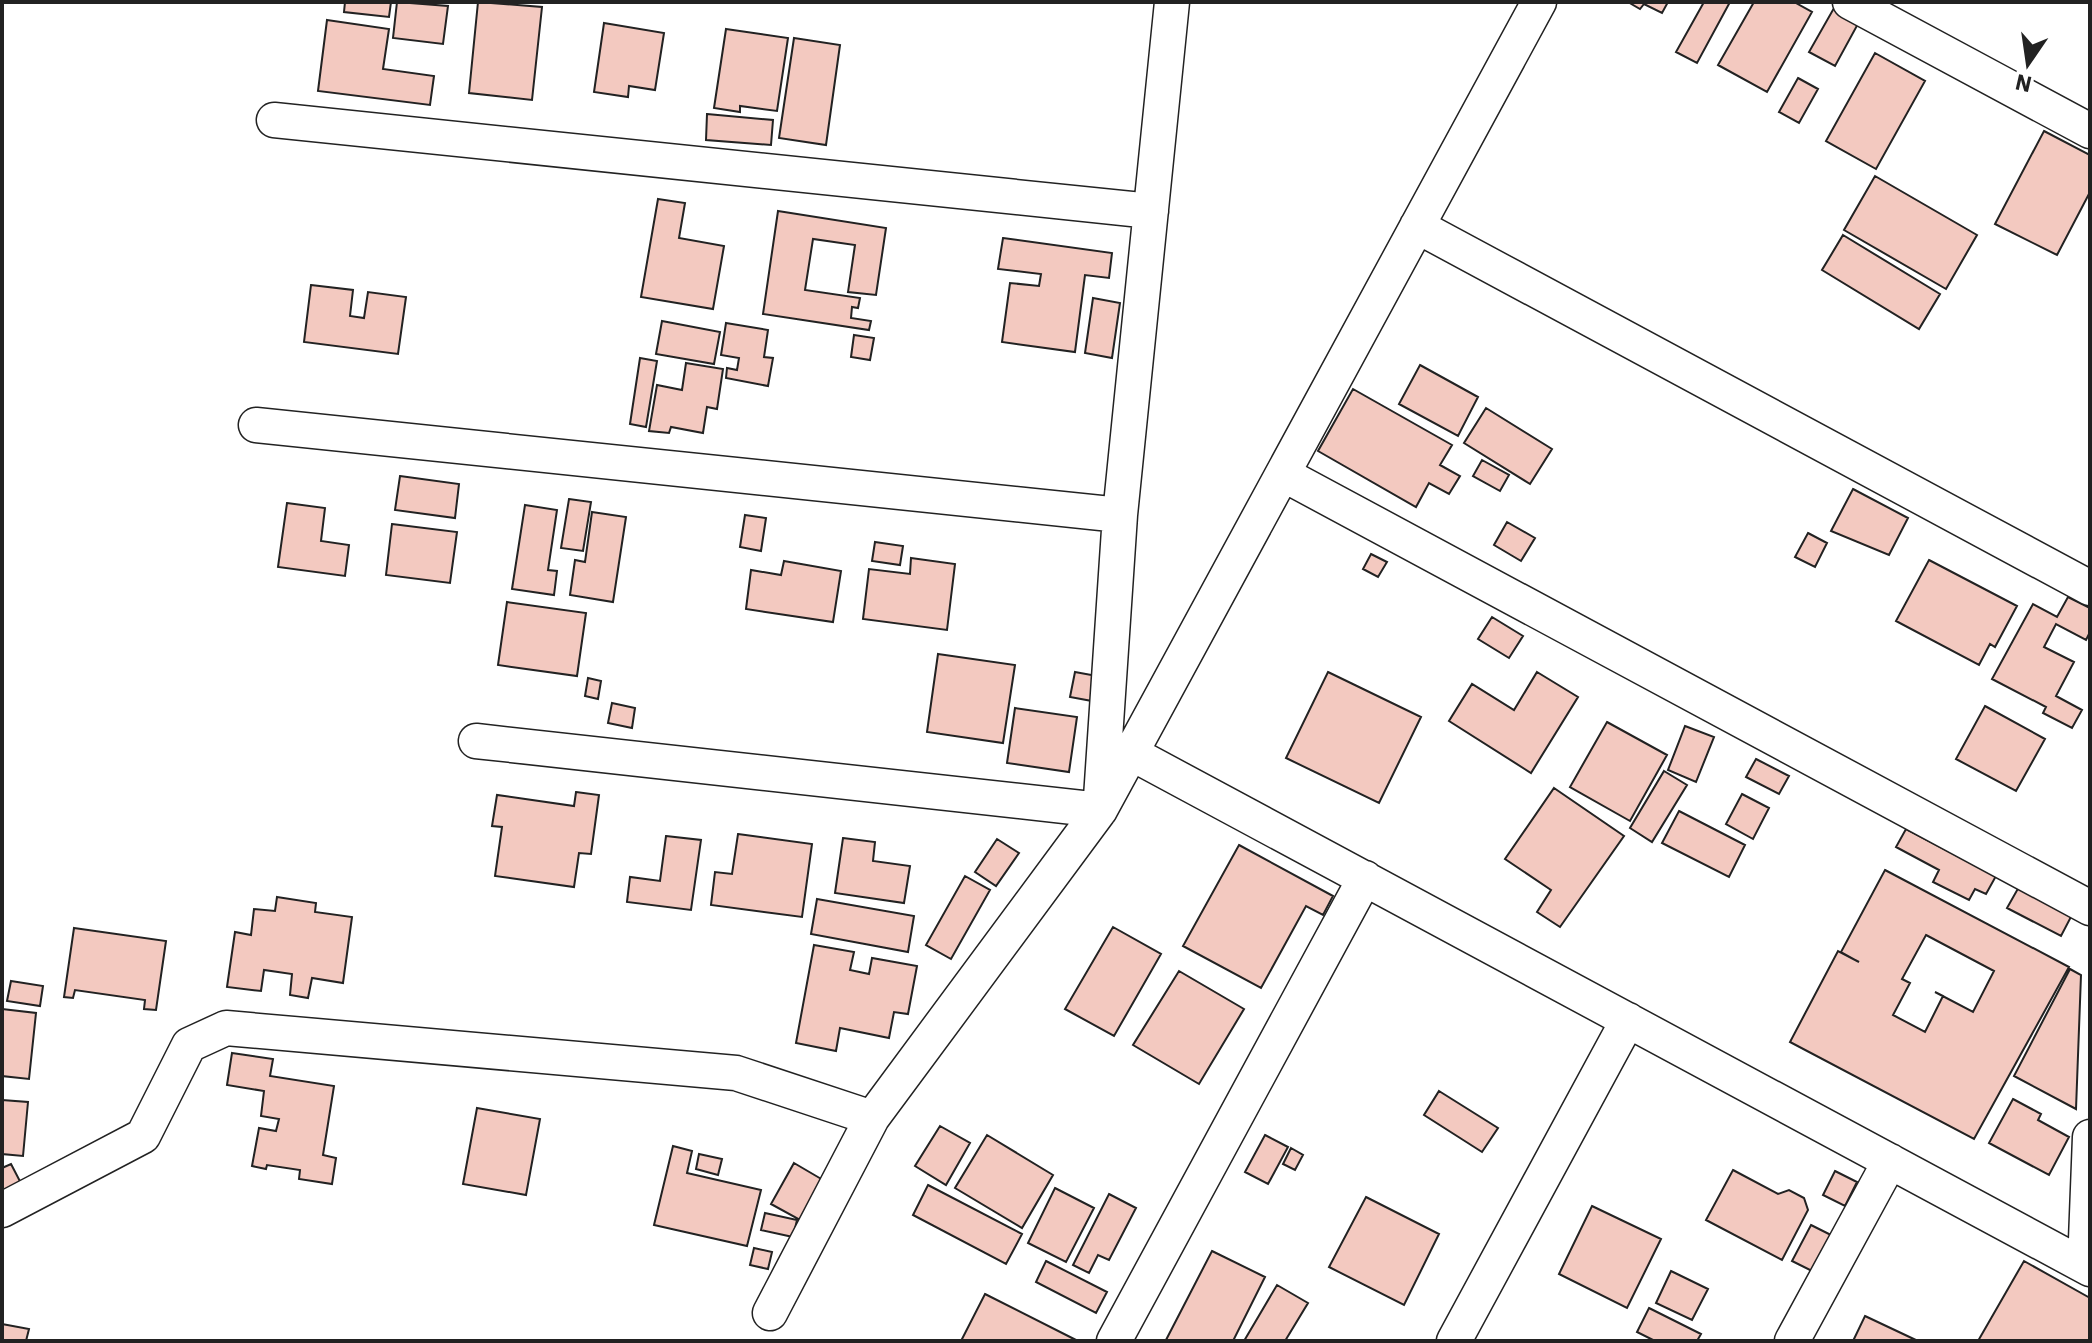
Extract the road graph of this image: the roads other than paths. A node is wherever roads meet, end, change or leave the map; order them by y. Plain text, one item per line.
1 (1172, 2) edge
2 (1539, 2) edge
3 (1850, 2) edge
4 (274, 120) dead end
5 (2090, 131) edge
6 (1151, 211) junction
7 (1417, 226) junction
8 (256, 425) dead end
9 (1283, 474) junction
10 (1120, 515) junction
11 (2090, 588) edge
12 (476, 741) dead end
13 (1131, 753) junction
14 (1100, 810) junction
15 (1365, 878) junction
16 (2090, 908) edge
17 (1628, 1020) junction
18 (872, 1118) junction
19 (2090, 1137) edge
20 (1890, 1161) junction
21 (2, 1210) edge
22 (2087, 1267) edge
23 (770, 1313) dead end
24 (1114, 1341) edge
25 (1454, 1341) edge
26 (1792, 1341) edge

1 - 6 street
2 - 7 street
3 - 5 street
4 - 6 street
6 - 10 street
7 - 9 street
7 - 11 street
8 - 10 street
9 - 13 street
9 - 16 street
10 - 14 street
12 - 14 street
13 - 14 street
13 - 15 street
14 - 18 street
15 - 17 street
15 - 24 street
17 - 20 street
17 - 25 street
18 - 21 street
18 - 23 street
19 - 22 street
20 - 22 street
20 - 26 street

